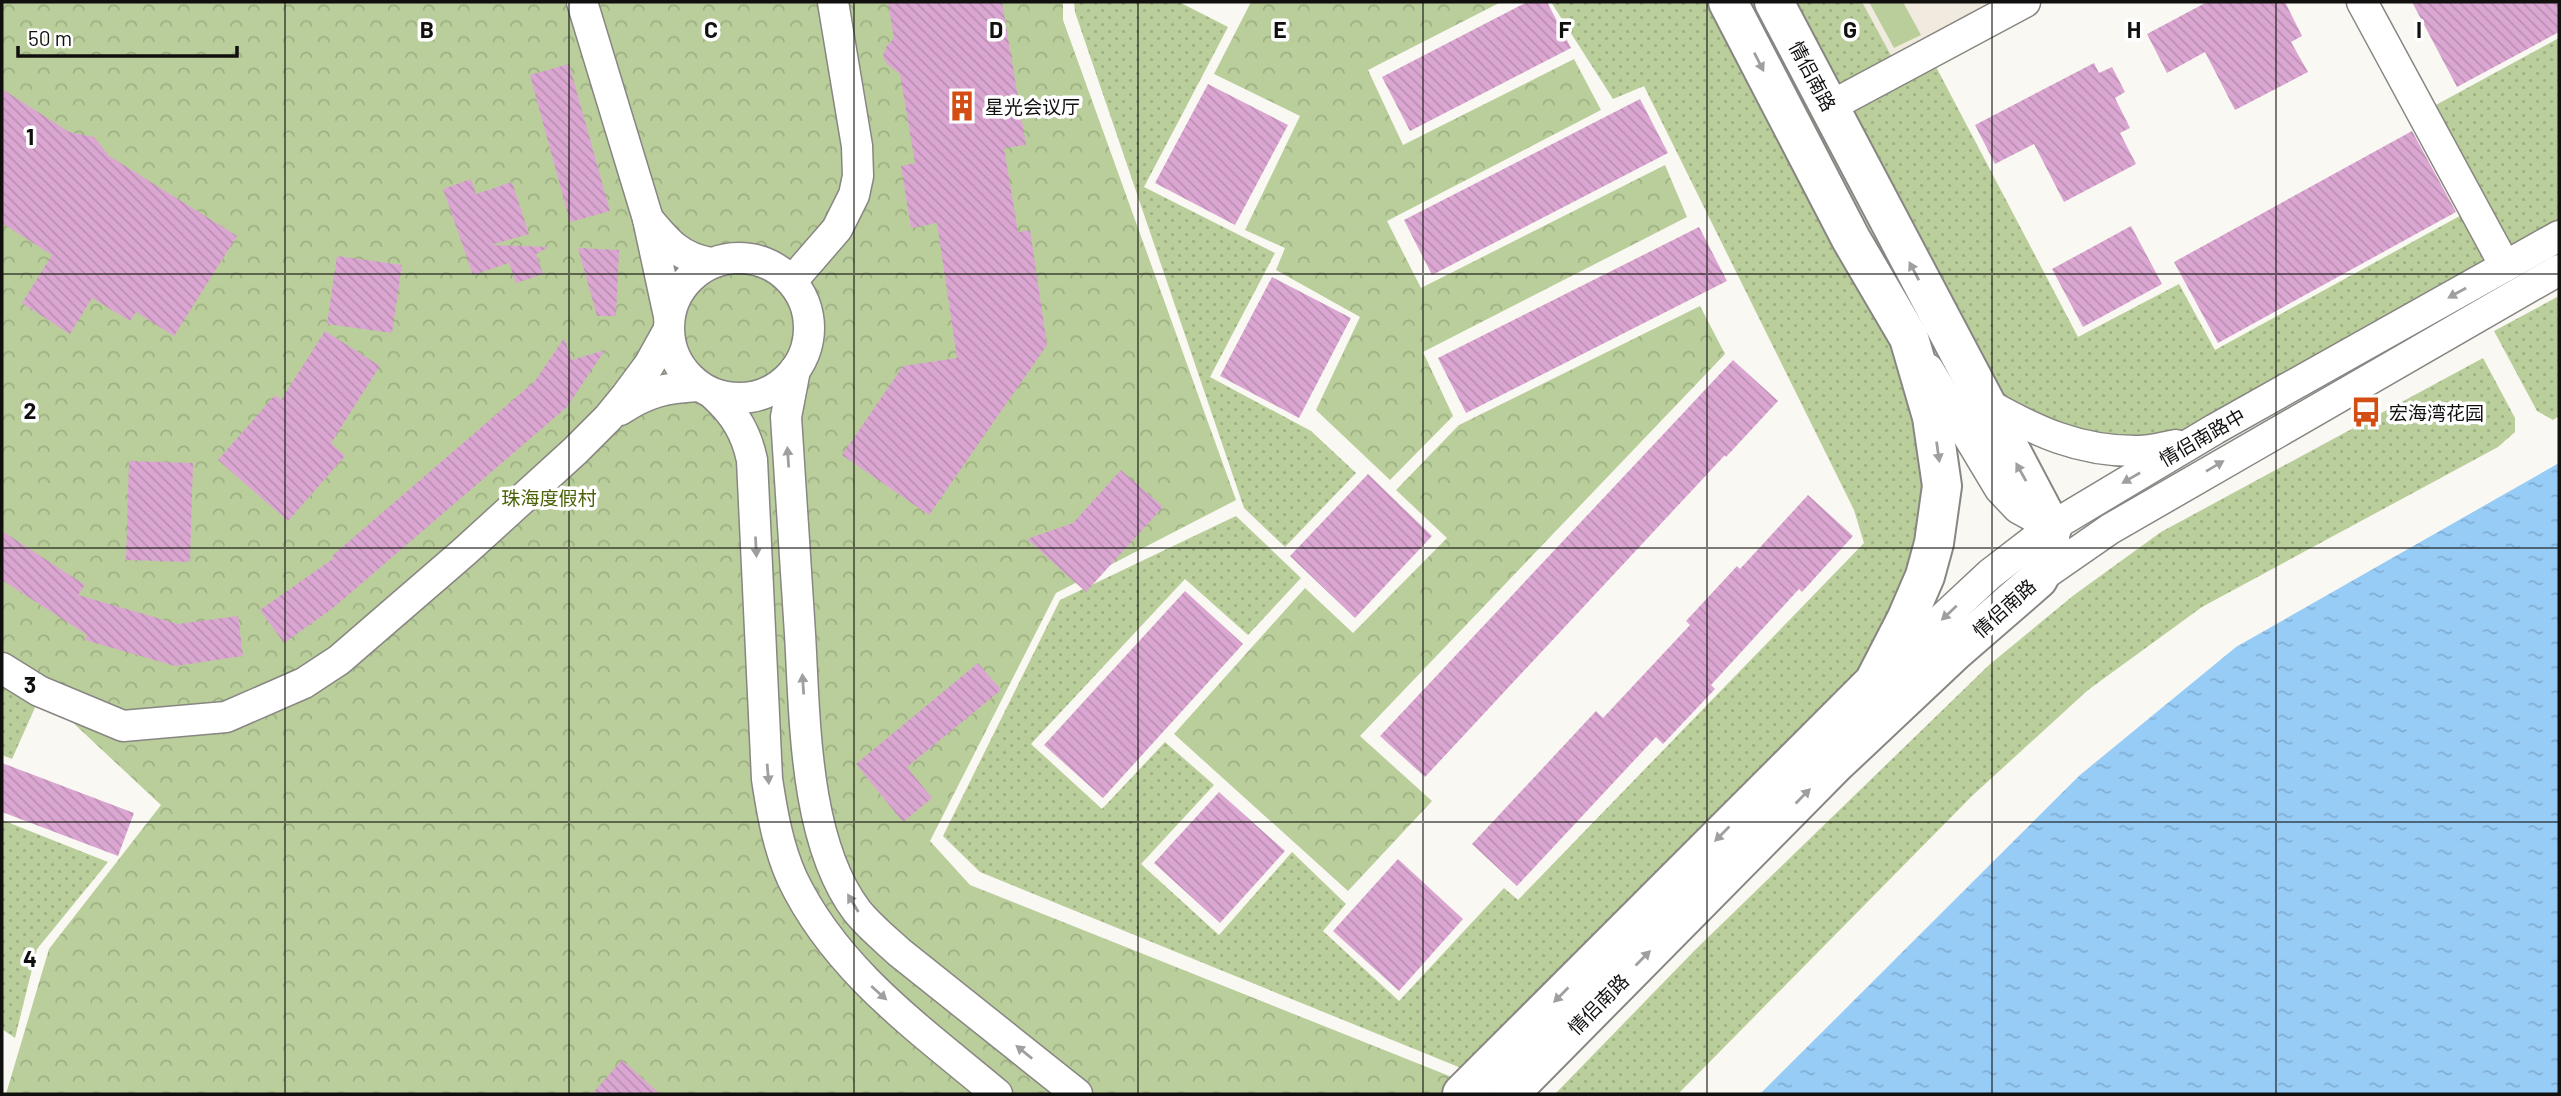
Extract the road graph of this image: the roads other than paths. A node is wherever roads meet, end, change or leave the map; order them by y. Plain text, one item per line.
1 (582, 2) edge
2 (833, 2) edge
3 (1728, 2) edge
4 (1774, 2) edge
5 (2025, 2) edge
6 (2362, 2) edge
7 (1829, 107) junction
8 (648, 219) junction
9 (2559, 236) edge
10 (711, 263) junction
11 (2505, 266) junction
12 (2559, 270) edge
13 (792, 281) junction
14 (669, 324) junction
15 (1909, 338) junction
16 (795, 370) junction
17 (705, 390) junction
18 (1984, 402) junction
19 (608, 418) junction
20 (2194, 442) junction
21 (2051, 527) junction
22 (2093, 539) junction
23 (2038, 579) junction
24 (2, 668) edge
25 (1874, 682) junction
26 (997, 1094) edge
27 (1077, 1094) edge
28 (1462, 1094) edge
29 (1510, 1094) edge

1 - 8 street
2 - 13 street
3 -> 15 highway, 情侣南路
4 - 7 highway, 情侣南路
5 - 7 street
6 - 11 street
18 -> 7 highway, 情侣南路
8 - 10 street
8 - 14 street
9 - 11 street, 情侣南路中
10 - 13 street
10 - 14 street
11 -> 20 street, 情侣南路中
22 -> 12 street, 情侣南路中
13 - 16 street
14 - 17 street
14 - 19 street
15 - 21 street
15 -> 25 highway, 情侣南路
16 - 17 street
27 -> 16 street
17 - 19 street
17 -> 26 street
18 - 20 street
21 -> 18 highway, 情侣南路
19 - 24 street
20 -> 21 street, 情侣南路中
21 - 22 street
21 - 23 highway, 情侣南路
21 -> 25 street, 情侣南路中
22 - 23 street, 情侣南路中
29 -> 23 highway, 情侣南路
25 -> 28 highway, 情侣南路

